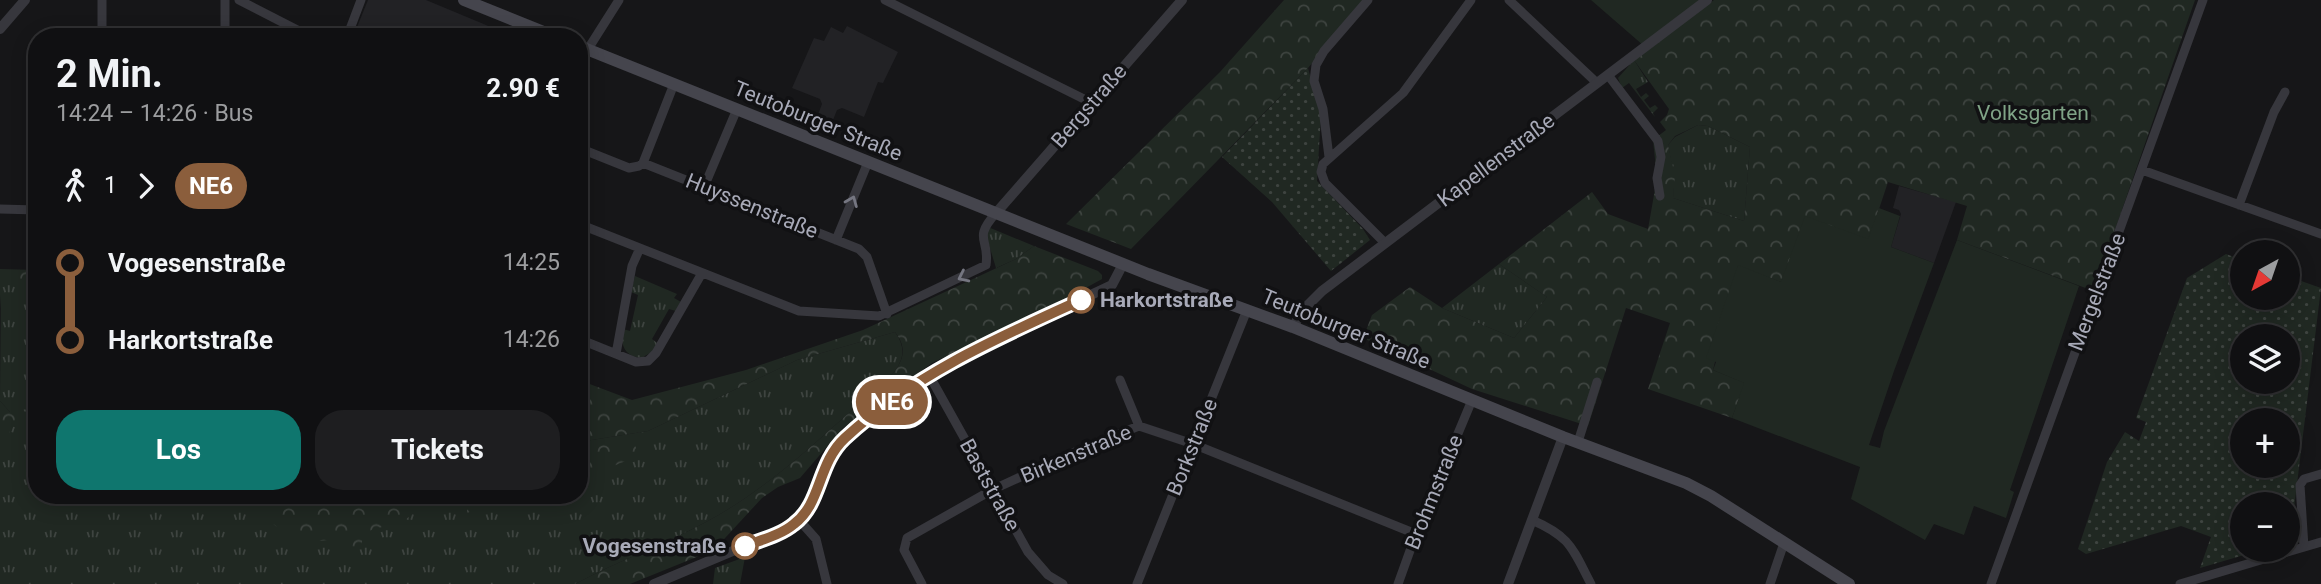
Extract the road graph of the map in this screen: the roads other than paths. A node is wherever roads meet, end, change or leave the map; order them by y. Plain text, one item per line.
1 (24, 0) edge
2 (102, 0) edge
3 (225, 0) edge
4 (239, 0) edge
5 (361, 0) edge
6 (464, 0) edge
7 (619, 0) edge
8 (885, 0) edge
9 (1182, 0) edge
10 (1368, 0) edge
11 (1471, 0) edge
12 (1509, 0) edge
13 (1707, 0) edge
14 (2203, 0) edge
15 (102, 28) edge
16 (225, 28) edge
17 (293, 28) edge
18 (350, 28) edge
19 (527, 28) edge
20 (0, 29) edge
21 (588, 43) edge
22 (588, 50) edge
23 (1608, 75) junction
24 (1597, 83) junction
25 (674, 84) junction
26 (2285, 92) dead end
27 (1091, 103) junction
28 (737, 109) junction
29 (588, 152) edge
30 (1329, 157) junction
31 (868, 162) junction
32 (643, 163) junction
33 (2142, 170) junction
34 (704, 187) junction
35 (1660, 196) dead end
36 (2239, 205) junction
37 (0, 209) edge
38 (28, 210) edge
39 (996, 213) junction
40 (588, 228) edge
41 (2321, 234) edge
42 (836, 240) junction
43 (1385, 243) junction
44 (640, 248) junction
45 (1123, 264) junction
46 (702, 273) junction
47 (1247, 310) junction
48 (887, 314) junction
49 (1293, 327) junction
50 (588, 343) edge
51 (616, 354) junction
52 (929, 375) junction
53 (1119, 380) dead end
54 (1597, 382) dead end
55 (1472, 400) junction
56 (1139, 426) junction
57 (1563, 437) junction
58 (1578, 442) junction
59 (1192, 444) junction
60 (2321, 474) edge
61 (992, 489) junction
62 (799, 520) junction
63 (1532, 520) junction
64 (1416, 534) junction
65 (2321, 542) edge
66 (1784, 543) junction
67 (2304, 547) junction
68 (1994, 583) edge
69 (653, 584) edge
70 (827, 584) edge
71 (922, 584) edge
72 (1063, 584) edge
73 (1137, 584) edge
74 (1398, 584) edge
75 (1508, 584) edge
76 (1591, 584) edge
77 (1770, 584) edge
78 (1849, 584) edge
79 (2180, 584) edge

1 - 20 street
2 - 15 street
3 - 16 street
4 - 17 street
5 - 18 street
6 - 19 main road
7 - 21 street
8 - 27 street
9 - 27 street, Bergstraße
10 - 30 street
11 - 30 street
12 - 24 street
13 - 23 street, Kapellenstraße
14 - 33 street, Mergelstraße
22 - 25 main road, Teutoburger Straße
23 - 24 street, Kapellenstraße
23 - 35 street
24 - 43 street, Kapellenstraße
25 - 28 main road, Teutoburger Straße
25 - 32 street
26 - 36 street
27 - 39 street, Bergstraße
28 - 31 main road, Teutoburger Straße
28 - 34 street
29 - 32 street, Huyssenstraße
30 - 43 street
31 - 39 main road, Teutoburger Straße
42 -> 31 street
32 - 34 street, Huyssenstraße
33 - 36 street
33 - 68 street, Mergelstraße
34 - 42 street, Huyssenstraße
36 - 41 street
37 - 38 street
39 - 45 main road, Teutoburger Straße
39 -> 48 street
40 - 44 street
42 - 48 street, Huyssenstraße
43 - 49 street, Kapellenstraße
44 - 46 street
44 - 51 street
45 - 47 main road, Teutoburger Straße
45 - 52 street
46 - 48 street
46 - 51 street
47 - 49 main road, Teutoburger Straße
47 - 59 street, Borkstraße
49 - 55 main road, Teutoburger Straße
50 - 51 street
52 - 61 street, Baststraße
52 - 62 street
53 - 56 street
54 - 58 street
55 - 57 main road, Teutoburger Straße
55 - 64 street, Brohmstraße
56 - 59 street, Birkenstraße
56 - 61 street, Birkenstraße
57 - 58 main road, Teutoburger Straße
57 - 63 street
58 - 66 main road, Teutoburger Straße
59 - 64 street, Birkenstraße
59 - 73 street, Borkstraße
60 - 67 street
61 - 71 street, Birkenstraße
61 - 72 street, Baststraße
62 - 69 street
62 - 70 street
63 - 75 street
63 - 76 street
64 - 74 street, Brohmstraße
65 - 67 street
66 - 77 street
66 - 78 main road, Teutoburger Straße
67 - 79 street

